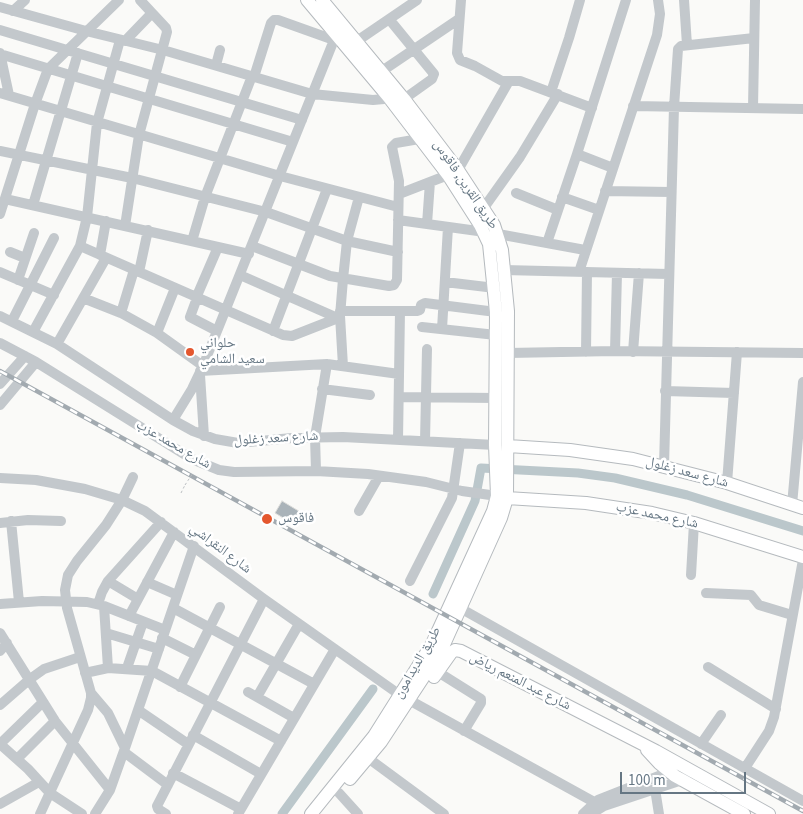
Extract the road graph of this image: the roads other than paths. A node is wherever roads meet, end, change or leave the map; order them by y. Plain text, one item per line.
1 (25, 0) edge
2 (119, 0) edge
3 (140, 0) edge
4 (307, 0) edge
5 (322, 0) edge
6 (461, 0) edge
7 (580, 0) edge
8 (626, 0) edge
9 (658, 0) edge
10 (684, 0) edge
11 (755, 0) edge
12 (411, 2) edge
13 (0, 7) edge
14 (13, 11) junction
15 (152, 13) junction
16 (389, 18) junction
17 (460, 19) junction
18 (342, 22) junction
19 (0, 30) edge
20 (86, 31) junction
21 (335, 37) junction
22 (754, 38) junction
23 (122, 40) junction
24 (357, 41) junction
25 (684, 46) junction
26 (66, 50) junction
27 (162, 50) junction
28 (220, 50) dead end
29 (414, 50) junction
30 (78, 53) junction
31 (0, 54) edge
32 (113, 64) junction
33 (216, 65) junction
34 (48, 69) junction
35 (382, 71) junction
36 (72, 76) junction
37 (155, 76) junction
38 (253, 76) junction
39 (509, 81) junction
40 (107, 86) junction
41 (555, 93) junction
42 (4, 94) edge
43 (312, 94) junction
44 (404, 98) junction
45 (149, 99) junction
46 (390, 99) junction
47 (241, 102) junction
48 (35, 104) junction
49 (634, 106) junction
50 (674, 107) junction
51 (592, 108) junction
52 (753, 108) junction
53 (803, 109) edge
54 (61, 112) junction
55 (302, 120) junction
56 (98, 123) junction
57 (233, 124) junction
58 (139, 135) junction
59 (419, 139) junction
60 (293, 142) junction
61 (0, 151) edge
62 (577, 154) junction
63 (19, 155) junction
64 (220, 159) junction
65 (46, 160) junction
66 (612, 168) junction
67 (92, 169) junction
68 (453, 173) junction
69 (280, 176) junction
70 (132, 178) junction
71 (430, 182) junction
72 (327, 189) junction
73 (605, 191) junction
74 (671, 192) junction
75 (516, 193) dead end
76 (399, 194) junction
77 (204, 196) junction
78 (359, 197) junction
79 (562, 197) junction
80 (33, 205) junction
81 (2, 207) edge
82 (398, 207) junction
83 (483, 209) junction
84 (558, 210) junction
85 (599, 210) junction
86 (266, 212) junction
87 (86, 217) junction
88 (398, 220) junction
89 (106, 221) junction
90 (427, 224) junction
91 (125, 226) junction
92 (448, 227) junction
93 (312, 228) junction
94 (148, 230) junction
95 (34, 232) dead end
96 (485, 232) junction
97 (498, 234) junction
98 (54, 238) dead end
99 (192, 241) junction
100 (347, 241) junction
101 (547, 243) junction
102 (80, 246) junction
103 (218, 247) junction
104 (251, 250) junction
105 (585, 250) junction
106 (10, 252) dead end
107 (398, 252) junction
108 (103, 256) junction
109 (25, 258) junction
110 (298, 264) junction
111 (504, 270) junction
112 (136, 271) junction
113 (0, 272) edge
114 (583, 272) junction
115 (617, 273) junction
116 (639, 273) junction
117 (668, 274) junction
118 (240, 275) junction
119 (343, 279) junction
120 (18, 280) junction
121 (445, 282) junction
122 (30, 285) junction
123 (175, 288) junction
124 (495, 288) junction
125 (54, 295) junction
126 (286, 296) junction
127 (83, 298) junction
128 (197, 298) junction
129 (444, 306) junction
130 (226, 311) junction
131 (400, 311) junction
132 (496, 312) junction
133 (121, 313) junction
134 (0, 316) edge
135 (340, 316) junction
136 (12, 321) junction
137 (422, 327) dead end
138 (442, 329) junction
139 (217, 331) junction
140 (273, 331) junction
141 (33, 332) junction
142 (156, 333) junction
143 (496, 335) junction
144 (0, 343) edge
145 (57, 344) junction
146 (427, 349) dead end
147 (508, 352) junction
148 (586, 352) junction
149 (615, 352) junction
150 (633, 352) junction
151 (666, 352) junction
152 (737, 352) junction
153 (803, 353) edge
154 (24, 356) junction
155 (36, 362) junction
156 (327, 364) junction
157 (343, 366) junction
158 (202, 368) junction
159 (399, 374) junction
160 (803, 382) edge
161 (0, 384) edge
162 (322, 389) junction
163 (665, 391) junction
164 (734, 393) junction
165 (370, 395) dead end
166 (399, 397) junction
167 (427, 397) junction
168 (496, 398) junction
169 (0, 405) edge
170 (173, 420) junction
171 (204, 436) junction
172 (315, 437) junction
173 (398, 440) junction
174 (425, 441) junction
175 (460, 443) junction
176 (501, 451) junction
177 (664, 466) junction
178 (316, 471) junction
179 (379, 476) junction
180 (133, 477) dead end
181 (0, 478) edge
182 (727, 483) junction
183 (459, 490) junction
184 (499, 492) junction
185 (122, 500) junction
186 (798, 506) edge
187 (359, 511) dead end
188 (11, 521) junction
189 (61, 521) dead end
190 (0, 522) edge
191 (161, 522) junction
192 (694, 524) junction
193 (174, 532) junction
194 (194, 546) junction
195 (803, 558) edge
196 (477, 559) junction
197 (691, 575) dead end
198 (108, 581) junction
199 (410, 581) dead end
200 (147, 582) junction
201 (706, 593) dead end
202 (177, 595) junction
203 (138, 599) junction
204 (264, 599) junction
205 (66, 600) junction
206 (19, 602) junction
207 (0, 604) edge
208 (101, 605) junction
209 (220, 607) dead end
210 (172, 608) junction
211 (460, 608) junction
212 (792, 615) junction
213 (129, 616) junction
214 (143, 622) junction
215 (300, 624) junction
216 (210, 628) junction
217 (0, 633) edge
218 (106, 633) junction
219 (163, 634) junction
220 (136, 642) junction
221 (241, 644) junction
222 (4, 647) edge
223 (159, 649) junction
224 (335, 649) junction
225 (196, 655) junction
226 (80, 657) junction
227 (277, 664) junction
228 (708, 667) dead end
229 (108, 668) junction
230 (127, 668) junction
231 (152, 671) junction
232 (438, 672) junction
233 (85, 673) junction
234 (30, 679) junction
235 (314, 684) junction
236 (180, 687) junction
237 (90, 693) junction
238 (409, 700) junction
239 (42, 702) junction
240 (209, 703) junction
241 (0, 705) edge
242 (776, 709) junction
243 (138, 710) junction
244 (721, 716) dead end
245 (294, 718) junction
246 (55, 721) junction
247 (464, 731) junction
248 (378, 739) junction
249 (190, 740) junction
250 (281, 741) junction
251 (0, 744) edge
252 (72, 744) junction
253 (702, 744) junction
254 (124, 750) junction
255 (9, 756) edge
256 (368, 758) junction
257 (673, 767) junction
258 (745, 768) junction
259 (174, 773) junction
260 (261, 774) junction
261 (686, 776) junction
262 (39, 782) junction
263 (168, 785) junction
264 (654, 789) junction
265 (110, 790) junction
266 (50, 793) junction
267 (339, 793) junction
268 (803, 801) edge
269 (594, 802) junction
270 (0, 804) edge
271 (240, 812) edge
272 (738, 812) edge
273 (40, 814) edge
274 (82, 814) edge
275 (95, 814) edge
276 (166, 814) edge
277 (311, 814) edge
278 (322, 814) edge
279 (358, 814) edge
280 (444, 814) edge
281 (583, 814) edge
282 (591, 814) edge
283 (659, 814) edge
284 (770, 814) edge

1 - 14 street
2 - 20 street
3 - 15 street
4 - 21 main road, طريق القرين, فاقوس
5 - 18 main road, طريق القرين, فاقوس
6 - 17 street
7 - 41 street
8 - 51 street
9 - 49 street
10 - 25 street
11 - 22 street
12 - 16 street
13 - 14 street
14 - 20 street
15 - 23 street
15 - 27 street
16 - 24 street
16 - 29 street
17 - 29 street
17 - 39 street
18 - 21 street
18 - 24 main road, طريق القرين, فاقوس
19 - 26 street
20 - 23 street
20 - 26 street
21 - 38 street
21 - 43 street
21 - 46 main road, طريق القرين, فاقوس
22 - 25 street
22 - 52 street
23 - 27 street
23 - 32 street
24 - 35 main road, طريق القرين, فاقوس
25 - 50 street
26 - 30 street
26 - 34 street
27 - 33 street
27 - 37 street
28 - 33 street
29 - 35 street
29 - 44 street
30 - 32 street
30 - 36 street
31 - 34 street
31 - 42 street
32 - 37 street
32 - 40 street
33 - 38 street
34 - 36 street
34 - 48 street
35 - 44 main road, طريق القرين, فاقوس
36 - 40 street
36 - 54 street
37 - 45 street
37 - 47 street
38 - 43 street
38 - 47 street
39 - 41 street
39 - 68 street
40 - 45 street
40 - 56 street
41 - 51 street
41 - 83 street
42 - 48 street
43 - 46 street
43 - 55 street
44 - 46 street
44 - 68 main road, طريق القرين, فاقوس
45 - 57 street
45 - 58 street
46 - 59 main road, طريق القرين, فاقوس
47 - 55 street
47 - 57 street
48 - 54 street
48 - 63 street
49 - 50 street
49 - 66 street
50 - 52 street
50 - 74 street
51 - 62 street
52 - 53 street
54 - 56 street
54 - 65 street
55 - 60 street
56 - 58 street
56 - 67 street
57 - 60 street
57 - 64 street
58 - 64 street
58 - 70 street
59 - 68 main road, طريق القرين, فاقوس
59 - 76 street
60 - 69 street
61 - 63 street
62 - 66 street
62 - 79 street
63 - 65 street
63 - 81 street
64 - 69 street
64 - 77 street
65 - 67 street
65 - 80 street
66 - 73 street
67 - 70 street
67 - 87 street
68 - 71 street
68 - 83 main road, طريق القرين, فاقوس
68 - 96 main road, طريق القرين, فاقوس
69 - 72 street
69 - 86 street
70 - 77 street
70 - 91 street
71 - 76 street
71 - 90 street
72 - 78 street
72 - 93 street
73 - 74 street
73 - 85 street
74 - 117 street
75 - 84 street
76 - 82 street
77 - 86 street
77 - 99 street
78 - 82 street
78 - 100 street
79 - 84 street
79 - 85 street
80 - 81 street
80 - 87 street
82 - 88 street
83 - 97 main road, طريق القرين, فاقوس
84 - 101 street
85 - 105 street
86 - 93 street
86 - 104 street
87 - 89 street
87 - 102 street
88 - 90 street
88 - 107 street
89 - 91 street
89 - 108 street
90 - 92 street
91 - 94 street
92 - 96 street
92 - 121 street
93 - 100 street
93 - 110 street
94 - 99 street
94 - 112 street
95 - 109 street
96 - 124 main road, طريق القرين, فاقوس
97 - 101 street
97 - 111 main road, طريق القرين, فاقوس
98 - 122 street
99 - 103 street
100 - 107 street
100 - 119 street
101 - 105 street
102 - 108 street
102 - 125 street
103 - 104 street
103 - 128 street
104 - 110 street
104 - 118 street
105 - 114 street
106 - 109 street
107 - 119 street
108 - 112 street
108 - 127 street
109 - 120 street
110 - 119 street
110 - 126 street
111 - 114 street
111 - 147 main road, طريق القرين, فاقوس
112 - 123 street
112 - 133 street
113 - 120 street
114 - 115 street
114 - 148 street
115 - 116 street
115 - 149 street
116 - 117 street
116 - 150 street
117 - 151 street
118 - 126 street
118 - 130 street
119 - 135 street
120 - 122 street
121 - 124 street
121 - 129 street
122 - 125 street
122 - 136 street
123 - 128 street
123 - 142 street
124 - 132 main road, طريق القرين, فاقوس
125 - 141 street
126 - 135 street
126 - 140 street
127 - 133 street
127 - 145 street
128 - 130 street
128 - 139 street
129 - 131 street
129 - 132 street
129 - 138 street
130 - 139 street
130 - 140 street
131 - 135 street
131 - 159 street
132 - 143 main road, طريق القرين, فاقوس
133 - 142 street
134 - 136 street, شارع سعد زغلول
135 - 140 street
135 - 157 street
136 - 141 street, شارع سعد زغلول
137 - 138 street
138 - 143 street
139 - 158 street
141 - 145 street, شارع سعد زغلول
142 - 158 street
143 - 168 main road, طريق القرين, فاقوس
144 - 154 street, شارع محمد عزب
145 - 170 street, شارع سعد زغلول
146 - 167 street
147 - 148 street
147 - 176 main road, طريق القرين, فاقوس
148 - 149 street
149 - 150 street
150 - 151 street
151 - 152 street
151 - 163 street
152 - 153 street
152 - 164 street
154 - 155 street, شارع محمد عزب
154 - 161 street
155 - 169 street
155 - 178 street, شارع محمد عزب
156 - 157 street
156 - 158 street
156 - 162 street
157 - 159 street
158 - 170 street
158 - 171 street
159 - 166 street
160 - 186 street
162 - 165 street
162 - 172 street
163 - 164 street
163 - 177 street
164 - 182 street
166 - 167 street
166 - 173 street
167 - 168 street
167 - 174 street
168 - 176 main road, طريق القرين, فاقوس
170 - 171 street, شارع سعد زغلول
171 - 172 street, شارع سعد زغلول
172 - 173 street, شارع سعد زغلول
172 - 178 street
173 - 174 street, شارع سعد زغلول
174 - 175 street, شارع سعد زغلول
175 - 176 street, شارع سعد زغلول
175 - 183 street
176 - 177 main road, شارع سعد زغلول
176 - 184 main road, طريق القرين, فاقوس
177 - 182 main road, شارع سعد زغلول
178 - 179 street, شارع محمد عزب
179 - 183 street, شارع محمد عزب
179 - 187 street
180 - 185 street
181 - 185 street, شارع النقراشي
182 - 186 main road, شارع سعد زغلول
183 - 184 street, شارع محمد عزب
183 - 199 street
184 - 192 main road, شارع محمد عزب
184 - 196 main road, طريق الديدامون
185 - 191 street, شارع النقراشي
185 - 205 street
188 - 189 street
188 - 190 street
188 - 206 street
191 - 193 street, شارع النقراشي
191 - 198 street
192 - 195 main road, شارع محمد عزب
192 - 197 street
193 - 194 street, شارع النقراشي
193 - 200 street
194 - 202 street
194 - 204 street, شارع النقراشي
195 - 212 street
196 - 211 main road, طريق الديدامون
196 - 238 main road, طريق الديدامون
198 - 203 street
198 - 208 street
200 - 202 street
200 - 203 street
201 - 212 street
202 - 210 street
203 - 213 street
204 - 215 street, شارع النقراشي
204 - 221 street
205 - 206 street
205 - 208 street
205 - 226 street
206 - 207 street
208 - 213 street
208 - 218 street
209 - 216 street
210 - 216 street
210 - 219 street
211 - 238 main road, طريق الديدامون
211 - 253 street
212 - 242 street
213 - 214 street
214 - 219 street
214 - 220 street
215 - 224 street, شارع النقراشي
215 - 227 street
216 - 221 street
216 - 225 street
217 - 222 street
218 - 220 street
218 - 229 street
219 - 223 street
219 - 225 street
220 - 223 street
220 - 230 street
221 - 227 street
221 - 240 street
222 - 234 street
223 - 231 street
224 - 235 street
224 - 238 street, شارع النقراشي
225 - 236 street
226 - 233 street
226 - 234 street
227 - 235 street
227 - 245 street
228 - 242 street
229 - 230 street
229 - 233 street
230 - 231 street
231 - 236 street
231 - 243 street
232 - 238 main road, شارع عبد المنعم رياض
232 - 247 street
232 - 257 main road, شارع عبد المنعم رياض
233 - 237 street
234 - 239 street
234 - 241 street
235 - 245 street
236 - 240 street
237 - 252 street
237 - 254 street
238 - 247 street, شارع النقراشي
238 - 248 main road, طريق الديدامون
239 - 246 street
239 - 251 street
240 - 249 street
240 - 250 street
242 - 258 street
243 - 249 street
243 - 254 street
244 - 253 street
245 - 250 street
246 - 252 street
246 - 255 street
247 - 269 street, شارع النقراشي
248 - 256 main road, طريق الديدامون
248 - 277 main road, طريق الديدامون
249 - 259 street
249 - 260 street
250 - 260 street
251 - 255 street
252 - 265 street
252 - 266 street
253 - 258 street
254 - 263 street
254 - 265 street
255 - 262 street
256 - 267 main road, طريق الديدامون
256 - 280 street
257 - 261 main road, شارع عبد المنعم رياض
257 - 269 street
258 - 268 street
259 - 263 street
259 - 271 street
260 - 271 street
261 - 264 street
261 - 272 main road, شارع عبد المنعم رياض
261 - 284 main road, شارع عبد المنعم رياض
262 - 266 street
262 - 270 street
263 - 276 street
264 - 282 street
264 - 283 street
265 - 275 street
266 - 273 street
266 - 274 street
267 - 278 main road, طريق الديدامون
267 - 279 street
269 - 281 street

